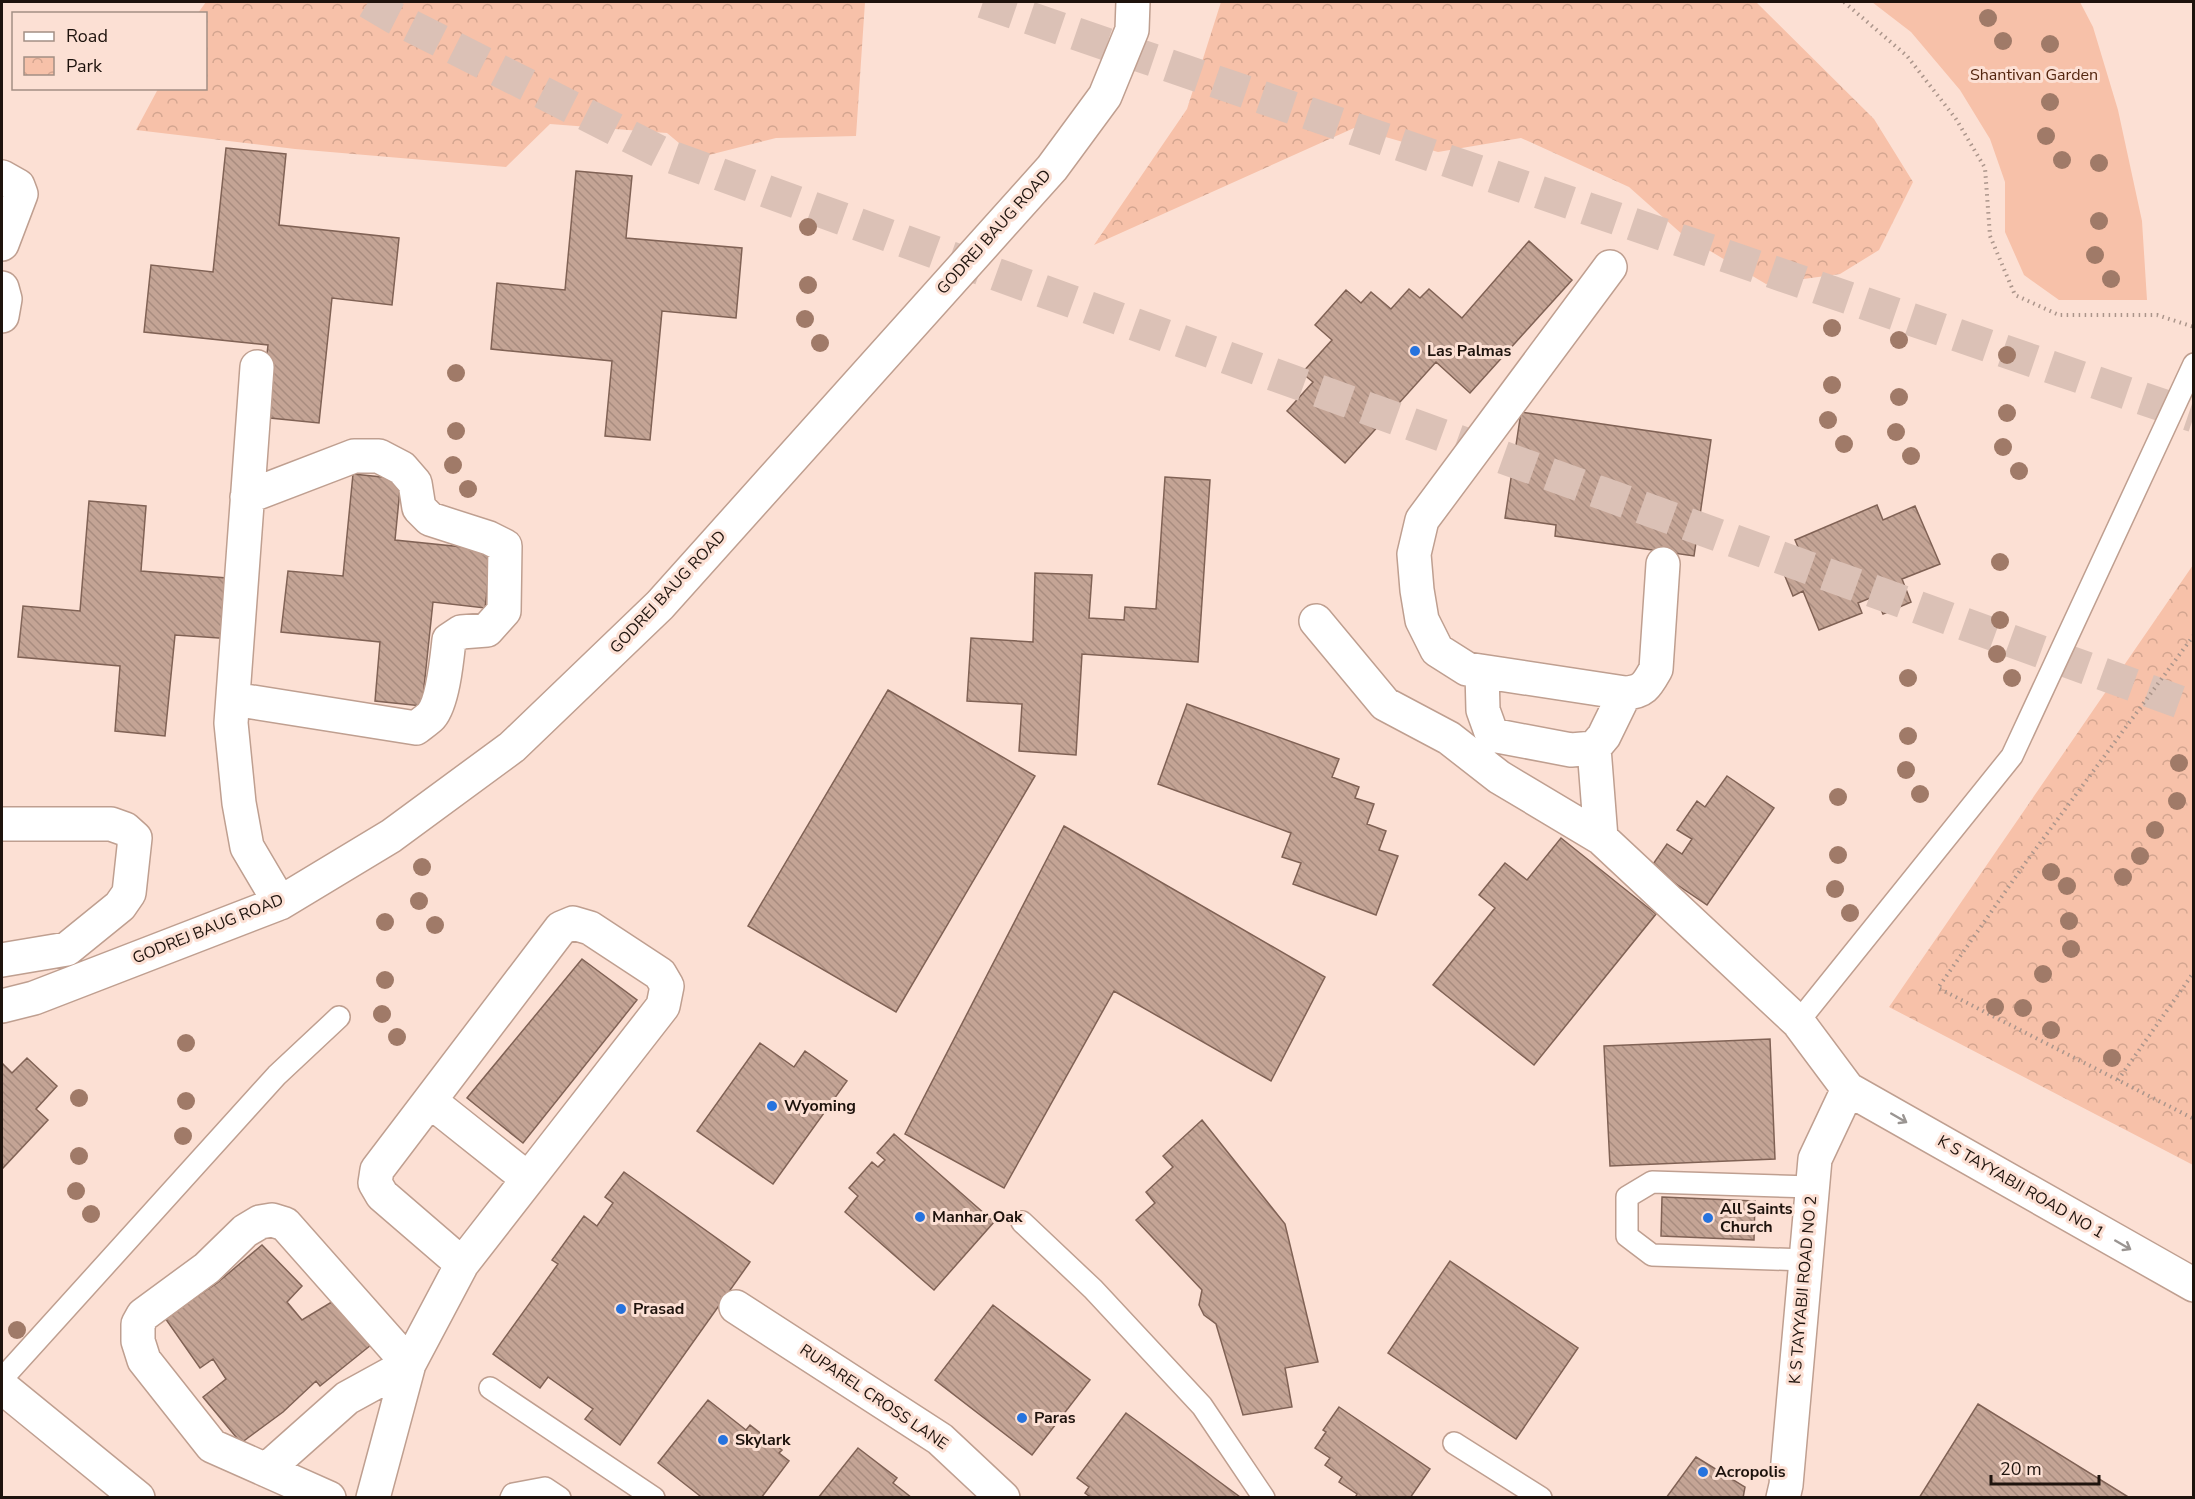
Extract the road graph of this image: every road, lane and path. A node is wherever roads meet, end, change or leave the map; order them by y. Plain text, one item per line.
1 (1133, 2) edge
2 (1844, 2) edge
3 (2, 177) edge
4 (2, 244) edge
5 (1610, 267) dead end
6 (2, 288) edge
7 (2, 316) edge
8 (2193, 327) edge
9 (2193, 364) edge
10 (257, 367) dead end
11 (247, 497) junction
12 (1663, 564) dead end
13 (1316, 621) dead end
14 (2193, 634) edge
15 (1482, 672) junction
16 (1624, 693) junction
17 (233, 699) junction
18 (1594, 748) junction
19 (2, 824) edge
20 (1600, 838) junction
21 (280, 903) junction
22 (2, 960) edge
23 (2193, 972) edge
24 (2, 1006) edge
25 (339, 1017) dead end
26 (1798, 1022) junction
27 (2118, 1080) junction
28 (1848, 1089) junction
29 (430, 1101) junction
30 (2193, 1119) edge
31 (528, 1179) junction
32 (1812, 1187) junction
33 (1022, 1222) dead end
34 (1806, 1260) junction
35 (462, 1264) junction
36 (2193, 1285) edge
37 (736, 1307) dead end
38 (409, 1364) junction
39 (2, 1379) edge
40 (2, 1387) edge
41 (490, 1388) dead end
42 (1454, 1443) dead end
43 (266, 1470) junction
44 (138, 1497) edge
45 (329, 1497) edge
46 (373, 1497) edge
47 (511, 1497) edge
48 (560, 1497) edge
49 (654, 1497) edge
50 (1003, 1497) edge
51 (1264, 1497) edge
52 (1540, 1497) edge
53 (1783, 1497) edge

1 - 21 street, GODREJ BAUG ROAD
2 - 8 path
3 - 4 street
5 - 15 street
6 - 7 street
9 - 26 lane
10 - 11 street
11 - 17 street
11 - 17 street
12 - 16 street
13 - 20 street
14 - 27 path
15 - 16 street
15 - 18 street
16 - 18 street
17 - 21 street
18 - 20 street
19 - 22 street
20 - 26 street
21 - 24 street, GODREJ BAUG ROAD
23 - 27 path
25 - 39 lane
26 - 28 street
27 - 30 path
28 - 32 street, K S TAYYABJI ROAD NO 2
28 -> 36 street, K S TAYYABJI ROAD NO 1
29 - 31 street
29 - 31 street
29 - 35 street
31 - 35 street
32 - 34 street, K S TAYYABJI ROAD NO 2
32 - 34 lane
33 - 51 lane
34 - 53 street, K S TAYYABJI ROAD NO 2
35 - 38 street
37 - 50 street, RUPAREL CROSS LANE
38 - 43 street
38 - 43 street
38 - 46 street
40 - 44 street
41 - 49 lane
42 - 52 lane
43 - 45 street
47 - 48 lane

